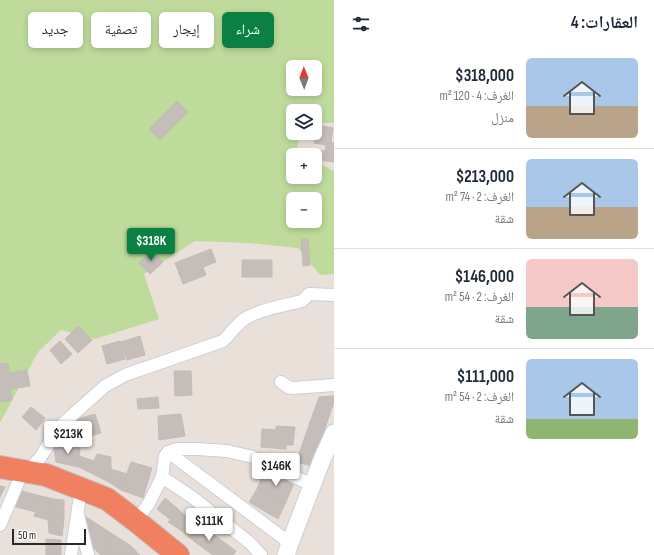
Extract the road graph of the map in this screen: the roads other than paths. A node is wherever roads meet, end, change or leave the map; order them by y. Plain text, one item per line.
1 (334, 295) edge
2 (281, 382) dead end
3 (334, 385) edge
4 (334, 433) edge
5 (168, 452) junction
6 (0, 467) edge
7 (24, 471) junction
8 (162, 477) junction
9 (312, 485) junction
10 (81, 489) junction
11 (77, 510) junction
12 (136, 521) junction
13 (0, 525) edge
14 (288, 549) edge
15 (71, 555) edge
16 (88, 555) edge
17 (178, 555) edge
18 (261, 555) edge

1 - 7 street
2 - 3 street
4 - 9 street
5 - 8 street
5 - 9 street
5 - 14 street
6 - 7 highway
7 - 10 highway
7 - 13 street
8 - 12 street
8 - 18 street
9 - 14 street
10 - 11 street
10 - 12 highway
11 - 15 street
11 - 16 street
12 - 17 highway

